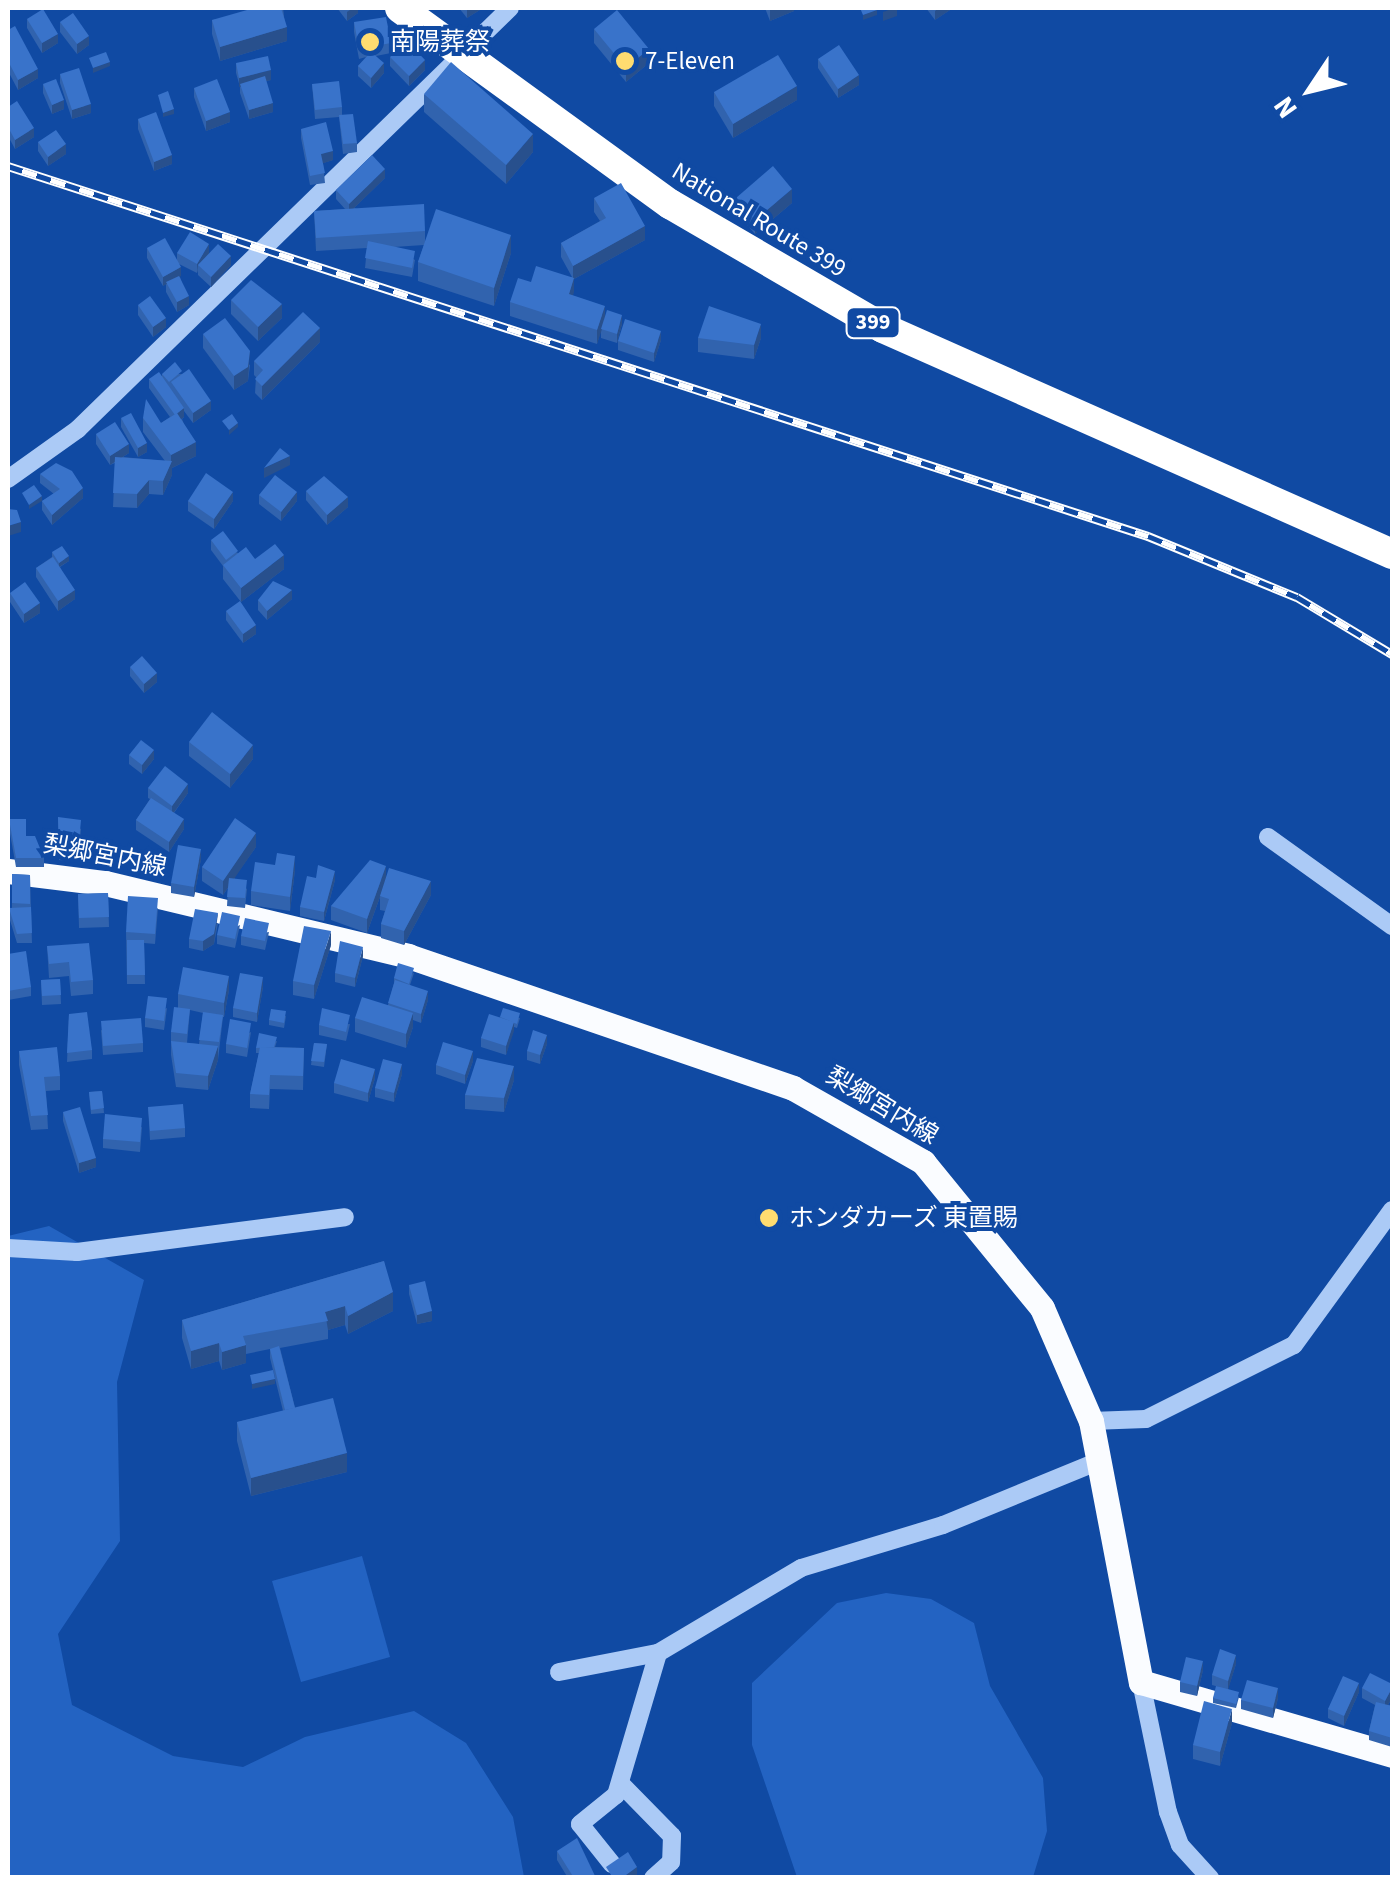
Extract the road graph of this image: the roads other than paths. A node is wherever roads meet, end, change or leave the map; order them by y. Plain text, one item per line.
1 (400, 8) edge
2 (510, 8) edge
3 (464, 54) junction
4 (8, 478) edge
5 (1392, 554) edge
6 (1268, 836) dead end
7 (8, 872) edge
8 (1392, 926) edge
9 (1392, 1210) edge
10 (345, 1216) dead end
11 (8, 1248) edge
12 (1090, 1420) junction
13 (1099, 1461) junction
14 (658, 1653) junction
15 (559, 1672) dead end
16 (1142, 1682) junction
17 (1392, 1755) edge
18 (621, 1784) junction
19 (612, 1864) edge
20 (653, 1878) edge
21 (1210, 1878) edge

1 - 3 highway, National Route 399 / 399
2 - 3 street
3 - 4 street
3 - 5 highway, National Route 399 / 399
6 - 8 street
7 - 12 main road, 梨郷宮内線
9 - 12 street
10 - 11 street
12 - 13 main road, 梨郷宮内線
13 - 14 street
13 - 16 main road, 梨郷宮内線
14 - 15 street
14 - 18 street
16 - 17 main road
16 - 21 street
18 - 19 street
18 - 20 street

